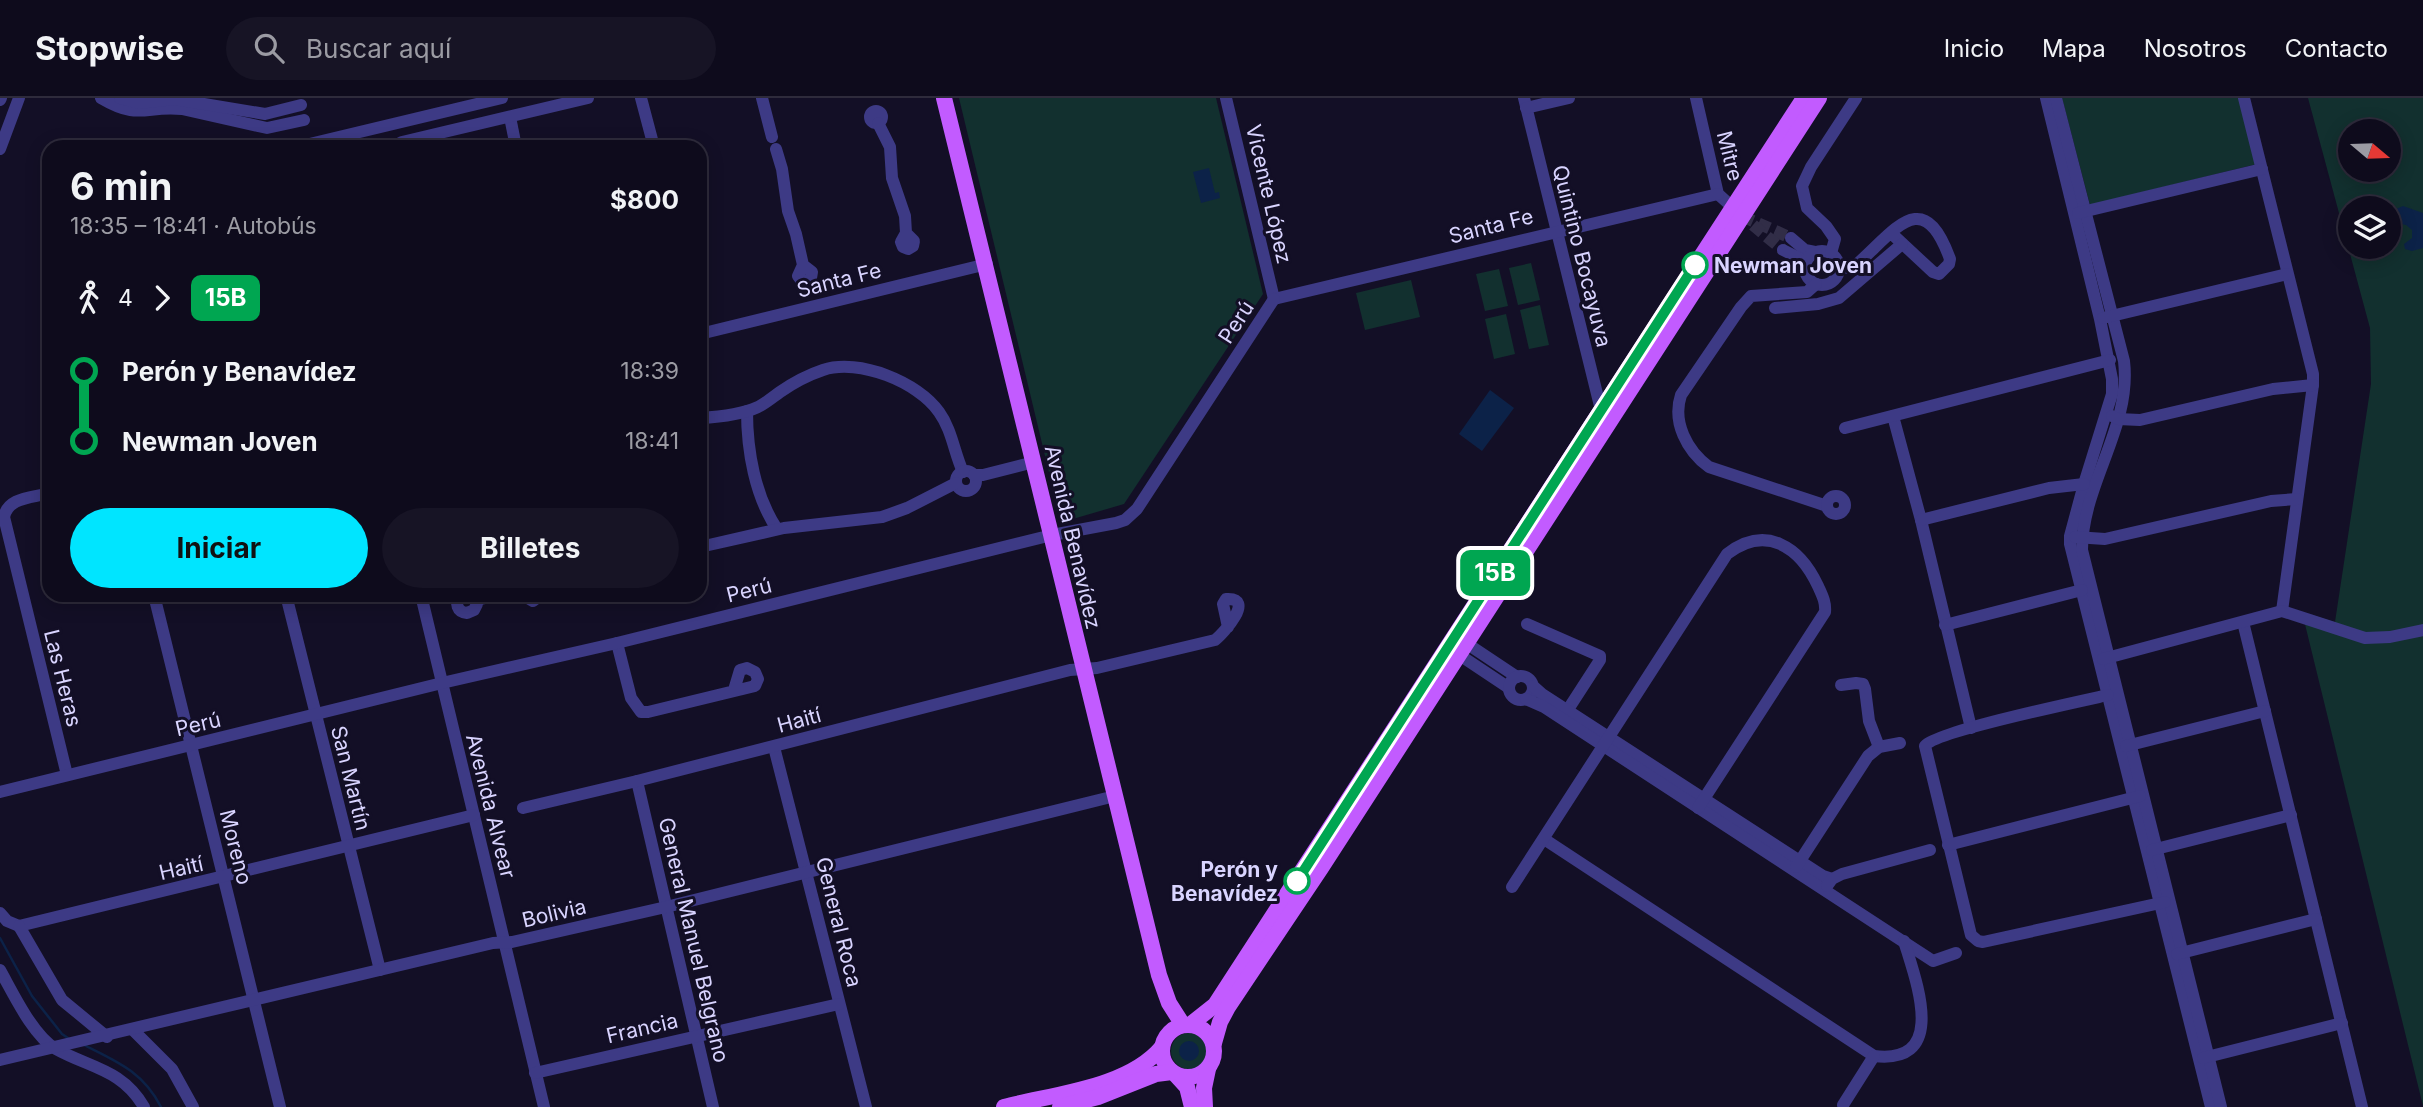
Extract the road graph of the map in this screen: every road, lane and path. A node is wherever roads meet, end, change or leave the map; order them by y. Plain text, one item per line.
1 (19, 98) edge
2 (102, 98) edge
3 (120, 98) edge
4 (502, 98) edge
5 (588, 98) edge
6 (641, 98) edge
7 (762, 98) edge
8 (944, 98) edge
9 (1226, 98) edge
10 (1569, 98) edge
11 (1696, 98) edge
12 (1804, 98) edge
13 (1819, 98) edge
14 (1856, 98) edge
15 (2046, 98) edge
16 (2056, 98) edge
17 (2244, 98) edge
18 (300, 102) edge
19 (1525, 103) edge
20 (875, 111) edge
21 (510, 117) junction
22 (304, 120) junction
23 (306, 140) edge
24 (330, 140) edge
25 (411, 140) edge
26 (515, 140) edge
27 (652, 140) edge
28 (0, 149) edge
29 (2262, 169) junction
30 (1718, 194) junction
31 (1737, 211) junction
32 (2080, 212) junction
33 (1555, 231) junction
34 (906, 233) dead end
35 (1891, 233) junction
36 (1791, 238) tunnel mouth
37 (1902, 244) junction
38 (1783, 250) tunnel mouth
39 (1815, 252) junction
40 (1831, 253) junction
41 (987, 264) junction
42 (803, 265) dead end
43 (1805, 265) junction
44 (1839, 267) junction
45 (2287, 274) junction
46 (1833, 282) junction
47 (1816, 284) junction
48 (1839, 298) junction
49 (1274, 299) junction
50 (1775, 308) dead end
51 (2106, 317) junction
52 (707, 332) edge
53 (2110, 360) junction
54 (2314, 385) junction
55 (747, 411) junction
56 (1605, 416) junction
57 (1893, 416) junction
58 (2112, 416) junction
59 (707, 417) edge
60 (1845, 428) dead end
61 (1034, 465) junction
62 (967, 478) junction
63 (2084, 484) junction
64 (42, 496) edge
65 (2297, 499) junction
66 (1827, 506) dead end
67 (1921, 520) junction
68 (777, 529) junction
69 (1052, 536) junction
70 (2076, 537) junction
71 (707, 545) edge
72 (2082, 590) junction
73 (156, 602) edge
74 (288, 602) edge
75 (423, 602) edge
76 (457, 602) edge
77 (475, 602) edge
78 (2282, 611) junction
79 (2243, 622) junction
80 (1527, 624) dead end
81 (1945, 625) junction
82 (1228, 627) dead end
83 (2423, 629) edge
84 (617, 643) junction
85 (1462, 648) junction
86 (2104, 658) junction
87 (1083, 669) junction
88 (1513, 682) junction
89 (442, 683) junction
90 (1841, 685) dead end
91 (1533, 686) junction
92 (734, 690) dead end
93 (2108, 695) junction
94 (1526, 699) junction
95 (1567, 711) junction
96 (2265, 711) junction
97 (316, 715) junction
98 (1971, 728) junction
99 (1606, 742) junction
100 (1900, 743) dead end
101 (191, 745) junction
102 (2126, 746) junction
103 (774, 747) junction
104 (1879, 747) junction
105 (67, 775) junction
106 (637, 781) junction
107 (0, 792) edge
108 (1115, 796) junction
109 (2138, 796) junction
110 (1701, 803) junction
111 (523, 807) dead end
112 (474, 815) junction
113 (2291, 815) junction
114 (1544, 839) junction
115 (1948, 845) junction
116 (348, 846) junction
117 (1930, 850) dead end
118 (2152, 850) junction
119 (1797, 866) junction
120 (807, 871) junction
121 (223, 877) junction
122 (1828, 884) junction
123 (1512, 887) dead end
124 (2165, 902) junction
125 (666, 907) junction
126 (0, 913) edge
127 (2316, 919) junction
128 (19, 926) junction
129 (505, 942) junction
130 (1904, 942) junction
131 (1956, 953) dead end
132 (2178, 954) junction
133 (1933, 961) junction
134 (0, 970) edge
135 (380, 970) junction
136 (1913, 974) junction
137 (1162, 985) junction
138 (254, 1001) junction
139 (839, 1004) junction
140 (2342, 1023) junction
141 (1187, 1024) junction
142 (133, 1030) junction
143 (696, 1035) junction
144 (102, 1038) junction
145 (1163, 1043) junction
146 (1214, 1043) junction
147 (58, 1047) junction
148 (1874, 1056) junction
149 (2204, 1057) junction
150 (0, 1060) edge
151 (1208, 1069) junction
152 (535, 1073) junction
153 (1174, 1073) junction
154 (1843, 1105) dead end
155 (144, 1107) edge
156 (193, 1107) edge
157 (281, 1107) edge
158 (544, 1107) edge
159 (713, 1107) edge
160 (866, 1107) edge
161 (1004, 1107) edge
162 (1060, 1107) edge
163 (1192, 1107) edge
164 (1205, 1107) edge
165 (2211, 1107) edge
166 (2221, 1107) edge
167 (2362, 1107) edge

1 - 28 street
2 - 22 street
3 - 18 street
4 - 24 street
5 - 21 street
6 - 27 street
7 - 42 street
8 - 41 main road, Avenida Benavídez
9 - 49 street, Vicente López
10 - 19 street
11 - 30 street, Mitre
12 - 31 main road
13 - 31 main road
14 - 40 street
15 - 32 street
16 - 32 street
17 - 29 street
18 - 22 street
19 - 33 street, Quintino Bocayuva
20 - 34 street
21 - 25 street
21 - 26 street
22 - 23 street
29 - 32 street
29 - 45 street
30 - 31 street, Mitre
30 - 33 street, Santa Fe
31 - 56 main road
32 - 51 street
33 - 49 street, Santa Fe
33 - 56 street, Quintino Bocayuva
35 - 37 street
35 - 37 street
35 - 44 street
36 - 39 street
37 - 48 street
38 - 43 street
39 - 40 street
39 - 43 street
40 - 44 street
41 - 52 street, Santa Fe
41 - 61 main road, Avenida Benavídez
43 - 47 street
44 - 46 street
45 - 51 street
45 - 54 street
46 - 47 street
46 - 48 street
47 - 66 street
48 - 50 street
49 - 69 street, Perú
51 - 53 street
51 - 58 street
53 - 57 street
53 - 58 street
54 - 58 street
54 - 65 street
55 - 59 street
55 - 62 street
55 - 68 street
56 - 85 main road
56 - 141 main road
57 - 60 street
57 - 67 street
58 - 63 street
58 - 70 street
61 - 62 street
61 - 69 main road, Avenida Benavídez
62 - 68 street
63 - 67 street
63 - 70 street
64 - 105 street, Las Heras
65 - 70 street
65 - 78 street
67 - 81 street
68 - 71 street
69 - 84 street, Perú
69 - 87 main road, Avenida Benavídez
70 - 72 street
70 - 86 street
72 - 81 street
72 - 86 street
73 - 101 street, Moreno
74 - 97 street, San Martín
75 - 89 street, Avenida Alvear
76 - 77 street
78 - 79 street
78 - 83 street
79 - 86 street
79 - 96 street
80 - 95 street
81 - 98 street
82 - 87 street, Haití
84 - 89 street, Perú
84 - 92 street
85 - 88 street
85 - 146 main road
86 - 93 street
86 - 102 street
87 - 103 street, Haití
87 - 108 main road, Avenida Benavídez
88 - 91 street
88 - 94 street
89 - 97 street, Perú
89 - 112 street, Avenida Alvear
90 - 104 street
91 - 94 street
91 - 95 street
93 - 98 street
93 - 102 street
94 - 99 street
95 - 99 street
96 - 102 street
96 - 113 street
97 - 101 street, Perú
97 - 116 street, San Martín
98 - 115 street
99 - 110 street
99 - 110 street
99 - 114 street
100 - 104 street
101 - 105 street, Perú
101 - 121 street, Moreno
102 - 109 street
103 - 106 street, Haití
103 - 120 street, General Roca
104 - 119 street
105 - 107 street, Perú
106 - 111 street, Haití
106 - 125 street, General Manuel Belgrano
108 - 120 street, Bolivia
108 - 137 main road, Avenida Benavídez
109 - 115 street
109 - 118 street
110 - 119 street
112 - 116 street, Haití
112 - 129 street, Avenida Alvear
113 - 118 street
113 - 127 street
114 - 123 street
114 - 148 street
115 - 124 street
116 - 121 street, Haití
116 - 135 street, San Martín
117 - 122 street
118 - 124 street
119 - 122 street
120 - 125 street, Bolivia
120 - 139 street, General Roca
121 - 128 street, Haití
121 - 138 street, Moreno
122 - 130 street
124 - 132 street
125 - 129 street, Bolivia
125 - 143 street, General Manuel Belgrano
126 - 128 street
127 - 132 street
127 - 140 street
128 - 144 street
129 - 135 street, Bolivia
129 - 152 street, Avenida Alvear
130 - 133 street
130 - 136 street
131 - 133 street
132 - 149 street
133 - 136 street
134 - 147 street
135 - 138 street, Bolivia
136 - 148 street
137 - 141 main road, Avenida Benavídez
137 - 145 main road, Avenida Benavídez
138 - 142 street, Bolivia
138 - 157 street, Moreno
139 - 143 street, Francia
139 - 160 street, General Roca
140 - 149 street
140 - 167 street
141 - 145 main road
141 - 146 main road
142 - 144 street, Bolivia
142 - 156 street
143 - 152 street, Francia
143 - 159 street, General Manuel Belgrano
144 - 147 street, Bolivia
145 - 153 main road
145 - 161 main road
146 - 151 main road
147 - 150 street, Bolivia
147 - 155 street
148 - 154 street
149 - 165 street
149 - 166 street
151 - 153 main road
151 - 164 main road
152 - 158 street, Avenida Alvear
153 - 162 main road
153 - 163 main road

